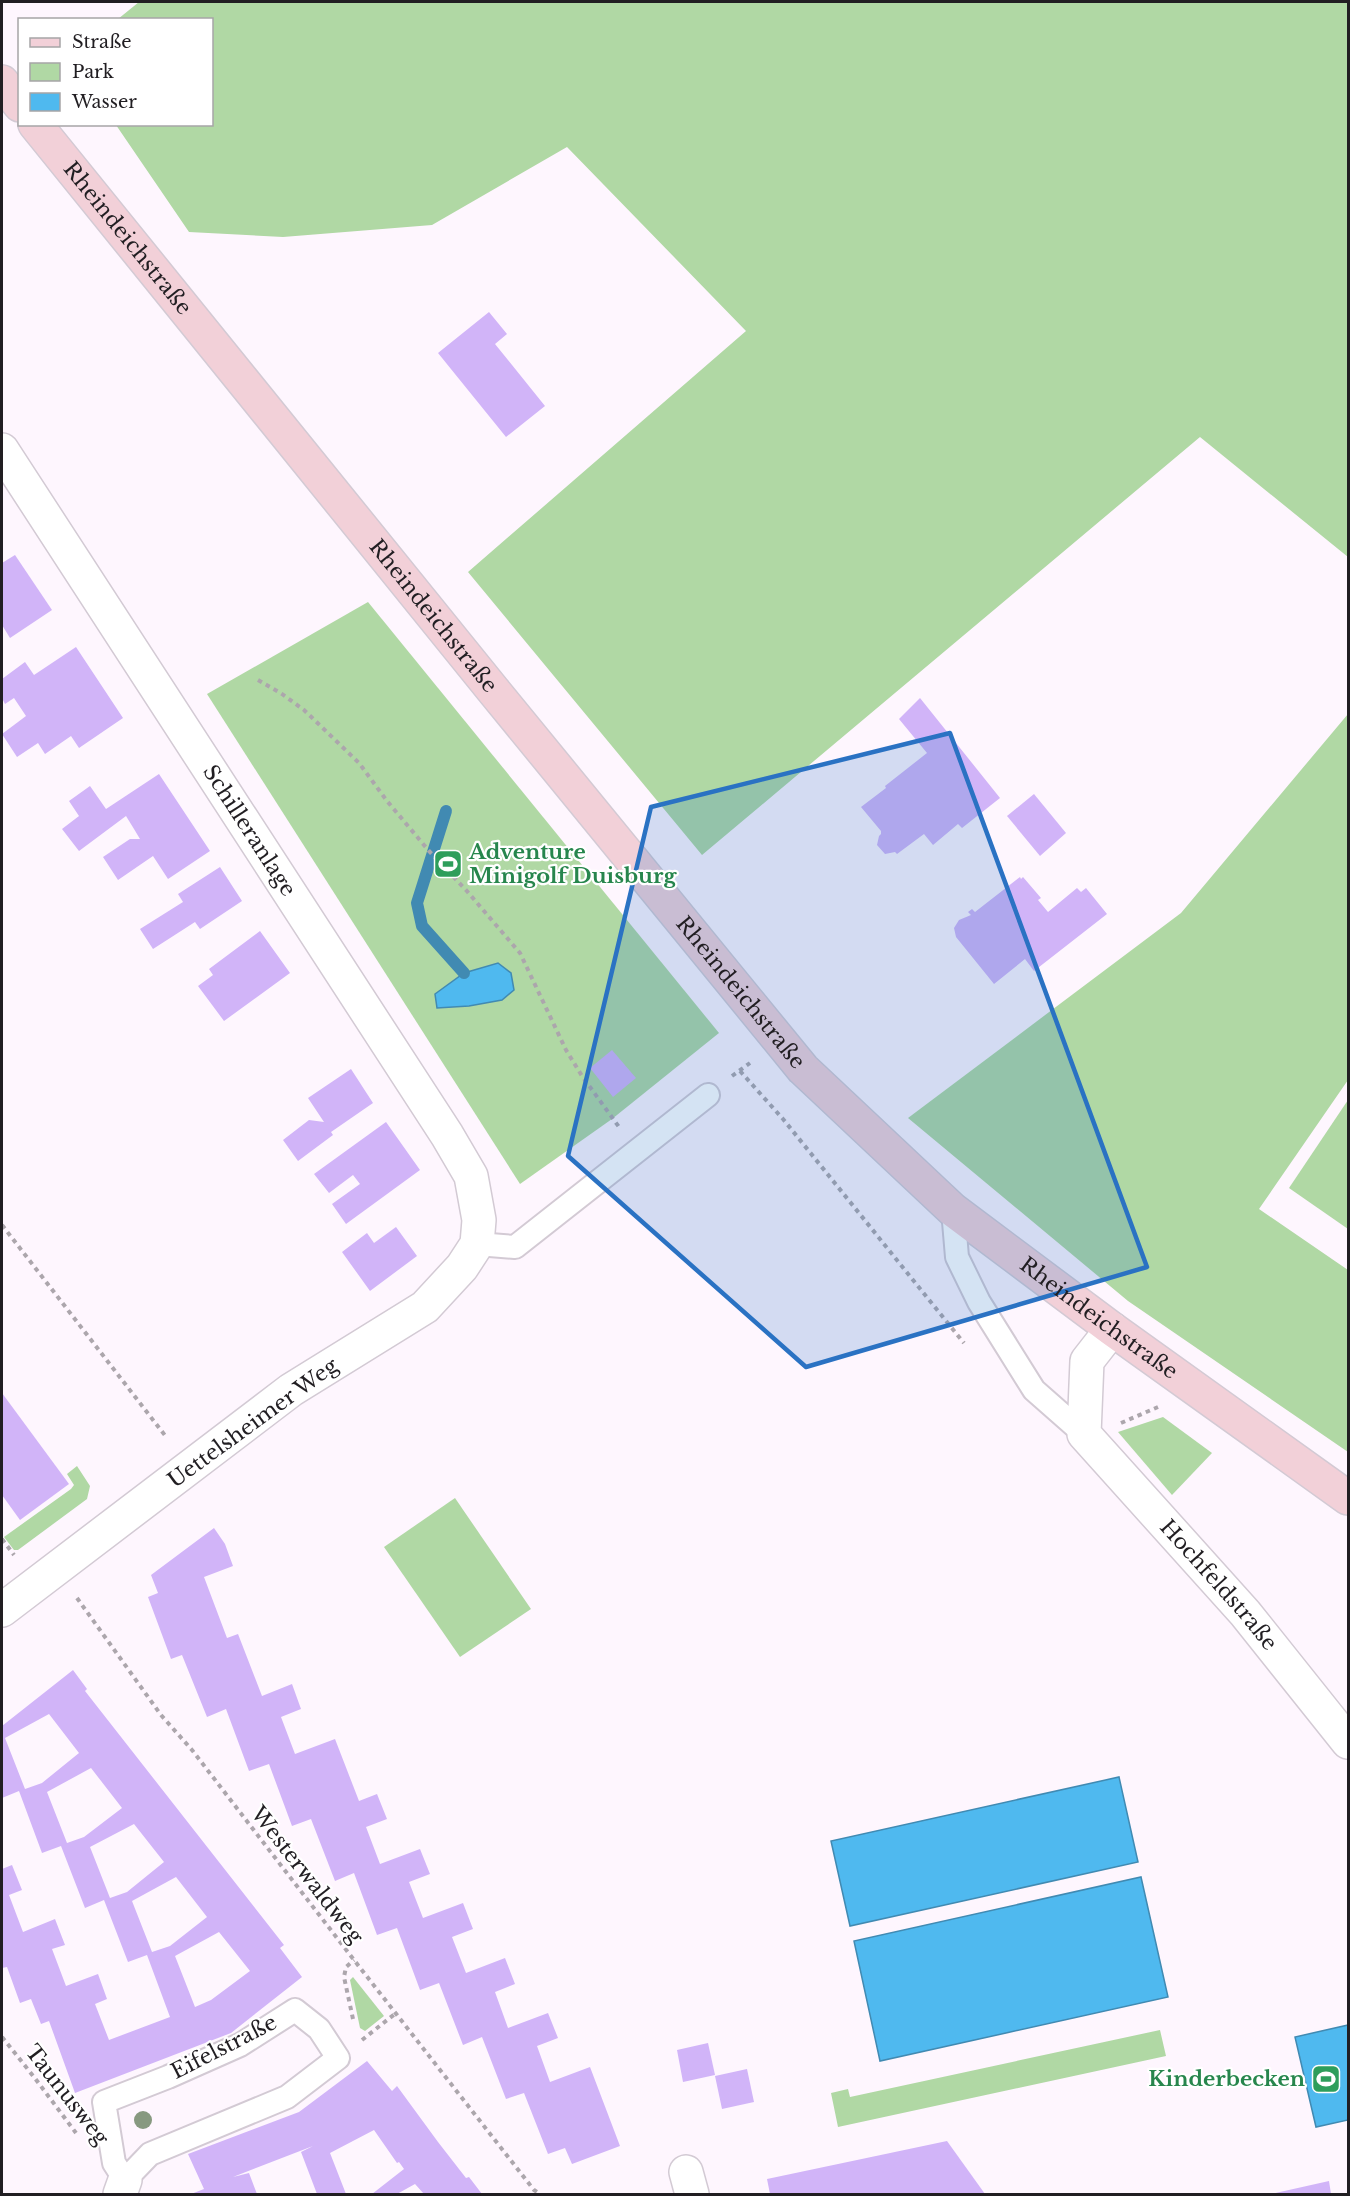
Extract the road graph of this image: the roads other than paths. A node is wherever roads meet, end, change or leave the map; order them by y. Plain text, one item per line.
1 (2, 82) edge
2 (18, 102) edge
3 (37, 126) edge
4 (2, 450) edge
5 (708, 1095) road end
6 (953, 1210) junction
7 (478, 1232) junction
8 (1112, 1329) junction
9 (1084, 1434) junction
10 (1348, 1498) edge
11 (2, 1610) edge
12 (1348, 1742) edge
13 (120, 2179) edge

1 - 2 main road
3 - 6 main road, Rheindeichstraße
4 - 7 street, Schilleranlage
5 - 7 lane
6 - 8 main road, Rheindeichstraße
6 - 9 lane, Hochfeldstraße
7 - 11 street, Uettelsheimer Weg
8 - 9 street
8 - 10 main road, Rheindeichstraße
9 - 12 street, Hochfeldstraße
13 - 13 lane, Eifelstraße

